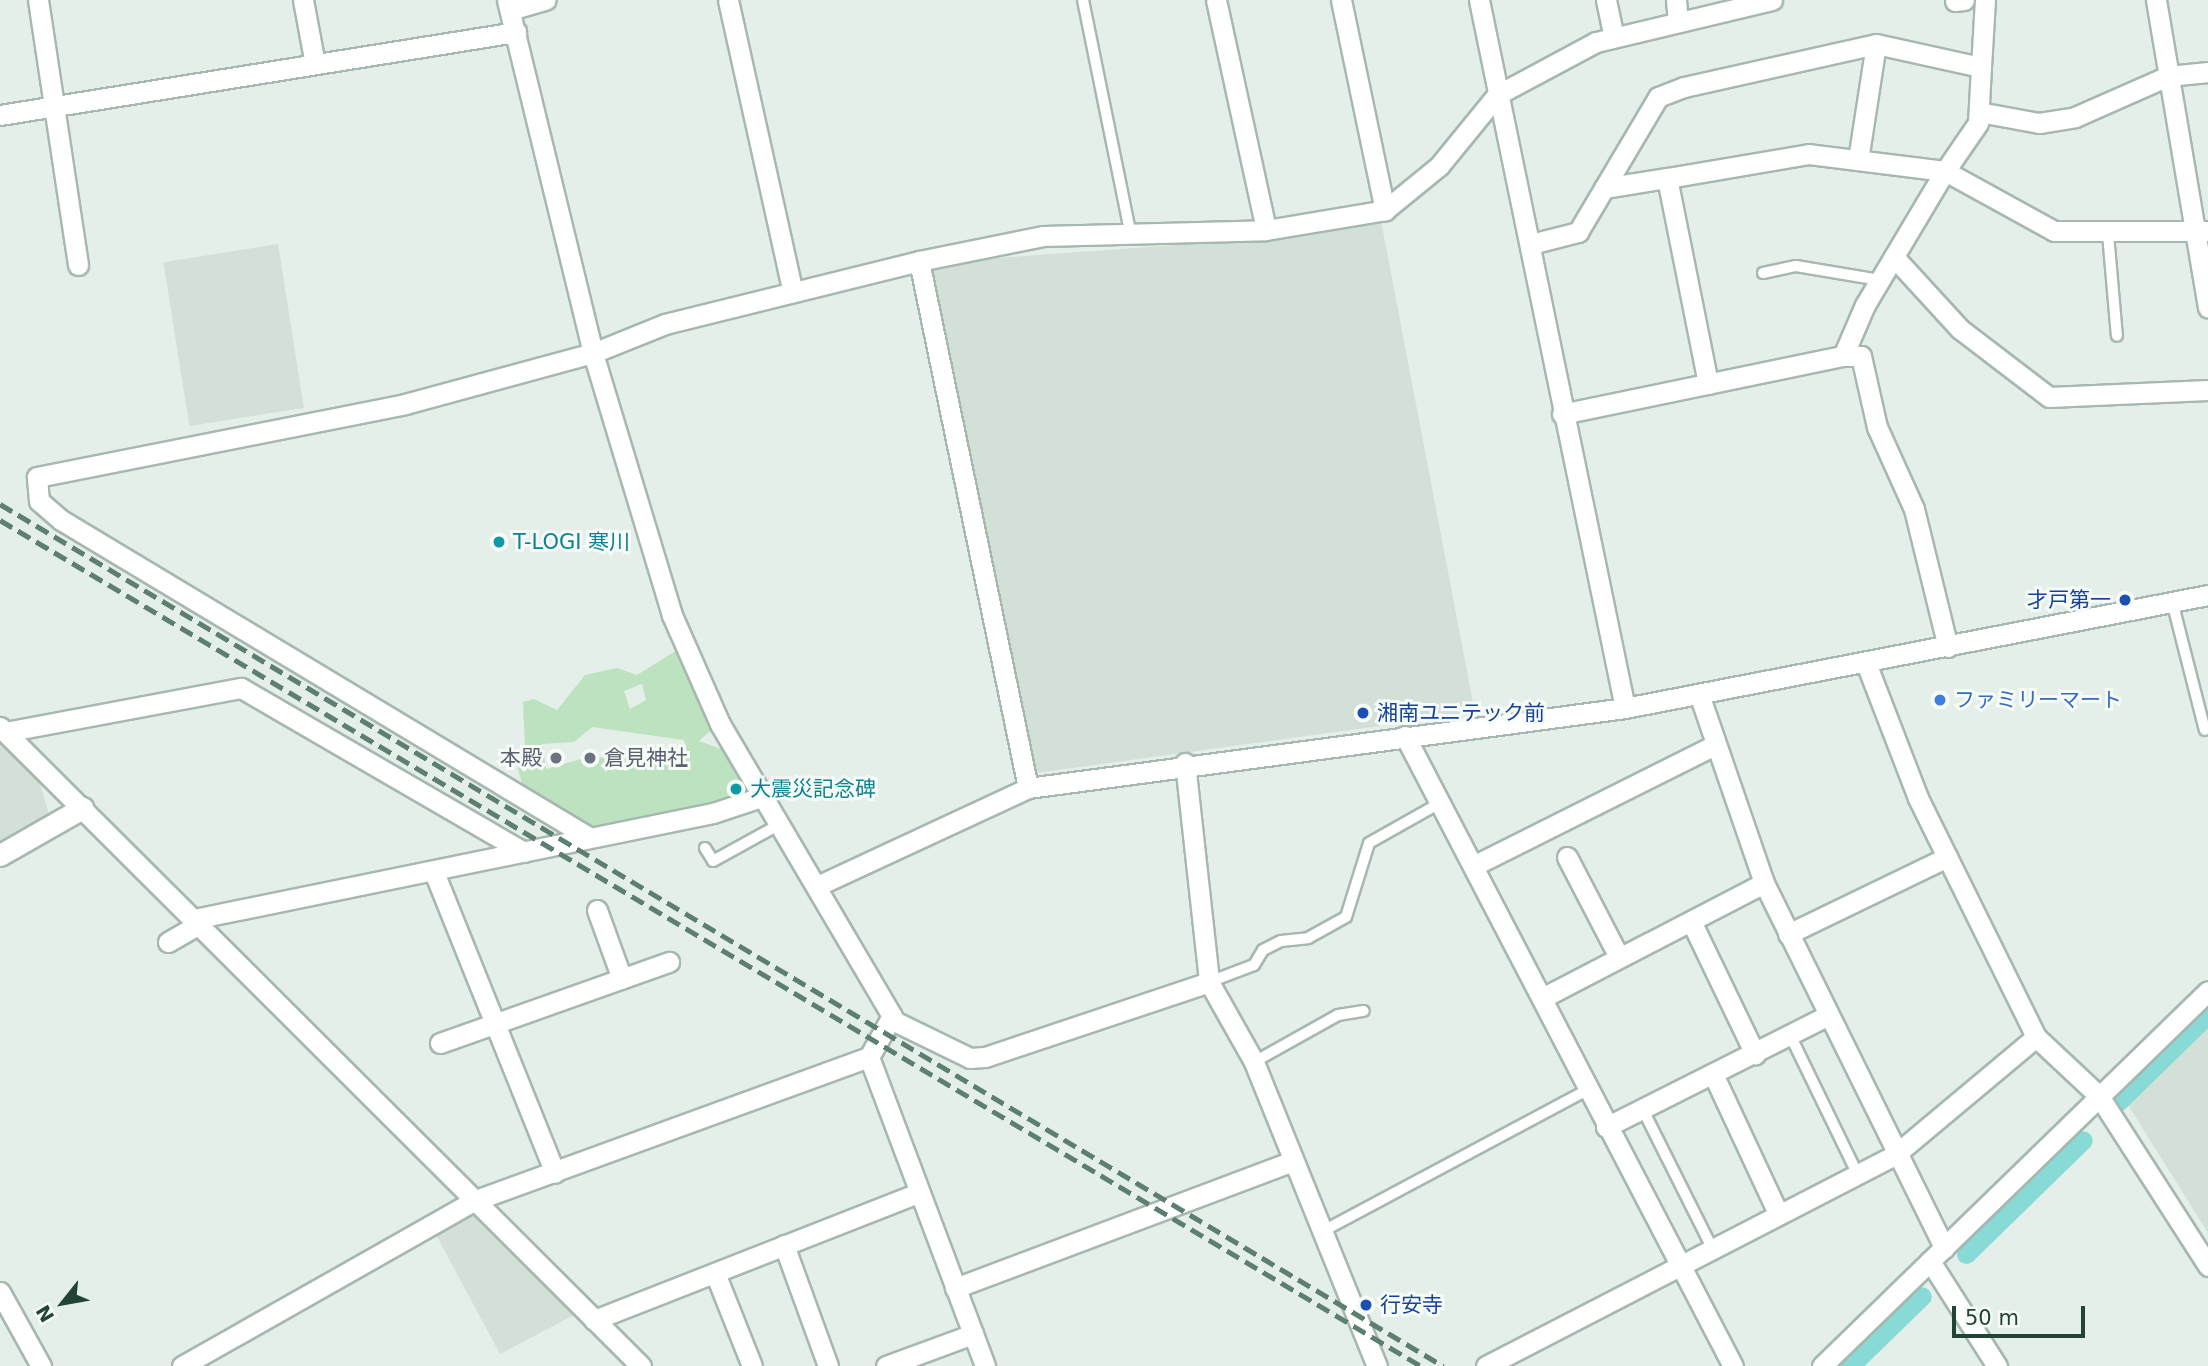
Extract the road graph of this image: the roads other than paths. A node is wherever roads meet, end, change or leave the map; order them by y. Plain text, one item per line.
1 (38, 0) edge
2 (303, 0) edge
3 (546, 0) edge
4 (728, 0) edge
5 (1083, 0) edge
6 (1216, 0) edge
7 (1341, 0) edge
8 (1479, 0) edge
9 (1606, 0) edge
10 (1676, 0) edge
11 (1772, 0) edge
12 (1948, 0) edge
13 (1955, 0) edge
14 (1964, 0) edge
15 (1985, 0) edge
16 (2155, 0) edge
17 (508, 5) edge
18 (1678, 22) junction
19 (516, 32) junction
20 (1614, 37) junction
21 (1876, 44) junction
22 (315, 64) junction
23 (1981, 67) junction
24 (2208, 72) edge
25 (2168, 76) junction
26 (1497, 95) junction
27 (56, 106) junction
28 (1979, 112) junction
29 (0, 114) edge
30 (1858, 160) junction
31 (1945, 171) junction
32 (1667, 178) junction
33 (1604, 188) junction
34 (1385, 210) junction
35 (1266, 230) junction
36 (2201, 232) edge
37 (2108, 234) junction
38 (1130, 236) junction
39 (1531, 244) junction
40 (1894, 257) junction
41 (919, 261) junction
42 (78, 265) dead end
43 (1763, 272) dead end
44 (1880, 280) junction
45 (793, 292) junction
46 (2208, 308) edge
47 (2117, 336) dead end
48 (593, 353) junction
49 (1843, 356) junction
50 (1708, 384) junction
51 (2208, 390) edge
52 (1562, 414) junction
53 (2208, 595) edge
54 (2172, 600) junction
55 (1948, 647) junction
56 (1866, 663) junction
57 (1699, 694) junction
58 (1625, 708) junction
59 (2, 729) edge
60 (2205, 730) dead end
61 (1405, 736) junction
62 (1715, 745) junction
63 (1185, 763) junction
64 (1028, 788) junction
65 (764, 796) junction
66 (1440, 803) junction
67 (82, 808) junction
68 (780, 824) junction
69 (587, 836) junction
70 (705, 848) dead end
71 (524, 852) junction
72 (0, 855) edge
73 (1947, 856) junction
74 (1567, 857) dead end
75 (1473, 866) junction
76 (434, 872) junction
77 (1764, 883) junction
78 (817, 886) junction
79 (597, 910) dead end
80 (201, 920) junction
81 (1691, 921) junction
82 (1788, 934) junction
83 (168, 942) dead end
84 (1618, 955) junction
85 (669, 962) dead end
86 (622, 979) junction
87 (1209, 982) junction
88 (2208, 990) edge
89 (1542, 998) junction
90 (1364, 1011) dead end
91 (1827, 1016) junction
92 (890, 1019) junction
93 (495, 1023) junction
94 (1790, 1035) junction
95 (2036, 1037) junction
96 (440, 1043) dead end
97 (1755, 1054) junction
98 (869, 1057) junction
99 (1254, 1062) junction
100 (1714, 1076) junction
101 (1587, 1090) junction
102 (2099, 1096) junction
103 (1643, 1110) junction
104 (1606, 1127) junction
105 (1896, 1154) junction
106 (1292, 1161) junction
107 (555, 1173) junction
108 (1857, 1173) junction
109 (918, 1193) junction
110 (476, 1199) junction
111 (1778, 1213) junction
112 (1323, 1231) junction
113 (784, 1245) junction
114 (1711, 1246) junction
115 (1937, 1255) junction
116 (1678, 1263) junction
117 (2208, 1266) edge
118 (715, 1273) junction
119 (956, 1288) junction
120 (0, 1292) edge
121 (594, 1320) junction
122 (973, 1334) junction
123 (41, 1366) edge
124 (181, 1366) edge
125 (641, 1366) edge
126 (752, 1366) edge
127 (828, 1366) edge
128 (886, 1366) edge
129 (985, 1366) edge
130 (1377, 1366) edge
131 (1486, 1366) edge
132 (1733, 1366) edge
133 (1822, 1366) edge
134 (1997, 1366) edge

1 - 27 street
2 - 22 street
3 - 17 street
4 - 45 street
5 - 38 lane
6 - 35 street
7 - 34 street
8 - 26 street
9 - 20 street
10 - 18 street
11 - 18 street
12 - 13 street
13 - 14 street
15 - 23 street
16 - 25 street
17 - 19 street
18 - 20 street
19 - 22 street
19 - 48 street
20 - 26 street
21 - 23 street
21 - 30 street
21 - 33 street
22 - 27 street
23 - 28 street
24 - 25 street
25 - 28 street
25 - 36 street
26 - 34 street
26 - 39 street
27 - 29 street
27 - 42 street
28 - 31 street
30 - 31 street
30 - 32 street
31 - 37 street
31 - 40 street
32 - 33 street
32 - 50 street
33 - 39 street
34 - 35 street
35 - 38 street
36 - 37 street
36 - 46 street
37 - 47 lane
38 - 41 street
39 - 52 street
40 - 44 street
40 - 51 street
41 - 45 street
41 - 64 street
43 - 44 lane
44 - 49 street
45 - 48 street
48 - 65 street
48 - 69 street
49 - 50 street
49 - 55 street
50 - 52 street
52 - 58 street
53 - 54 street
54 - 55 street
54 - 60 lane
55 - 56 street
56 - 57 street
56 - 73 street
57 - 58 street
57 - 62 street
58 - 61 street
59 - 67 street
59 - 71 street
61 - 63 street
61 - 66 street
62 - 75 street
62 - 77 street
63 - 64 street
63 - 87 street
64 - 78 street
65 - 68 street
65 - 69 street
66 - 75 street
66 - 87 lane
67 - 72 street
67 - 80 street
68 - 70 lane
68 - 78 street
69 - 71 street
71 - 76 street
73 - 82 street
73 - 95 street
74 - 84 street
75 - 89 street
76 - 80 street
76 - 93 street
77 - 81 street
77 - 82 street
78 - 92 street
79 - 86 street
80 - 83 street
80 - 110 street
81 - 84 street
81 - 97 street
82 - 91 street
84 - 89 street
85 - 86 street
86 - 93 street
87 - 92 street
87 - 99 street
88 - 102 street
89 - 101 street
90 - 99 lane
91 - 94 street
91 - 105 street
92 - 98 street
93 - 96 street
93 - 107 street
94 - 97 street
94 - 108 lane
95 - 102 street
95 - 105 street
97 - 100 street
98 - 107 street
98 - 109 street
99 - 106 street
100 - 103 street
100 - 111 street
101 - 104 street
101 - 112 lane
102 - 115 street
102 - 117 street
103 - 104 street
103 - 114 lane
104 - 116 street
105 - 108 street
105 - 115 street
106 - 112 street
106 - 119 street
107 - 110 street
108 - 111 street
109 - 113 street
109 - 119 street
110 - 121 street
110 - 124 street
111 - 114 street
112 - 130 street
113 - 118 street
113 - 127 street
114 - 116 street
115 - 133 street
115 - 134 street
116 - 131 street
116 - 132 street
118 - 121 street
118 - 126 street
119 - 122 street
120 - 123 street
121 - 125 street
122 - 128 street
122 - 129 street

